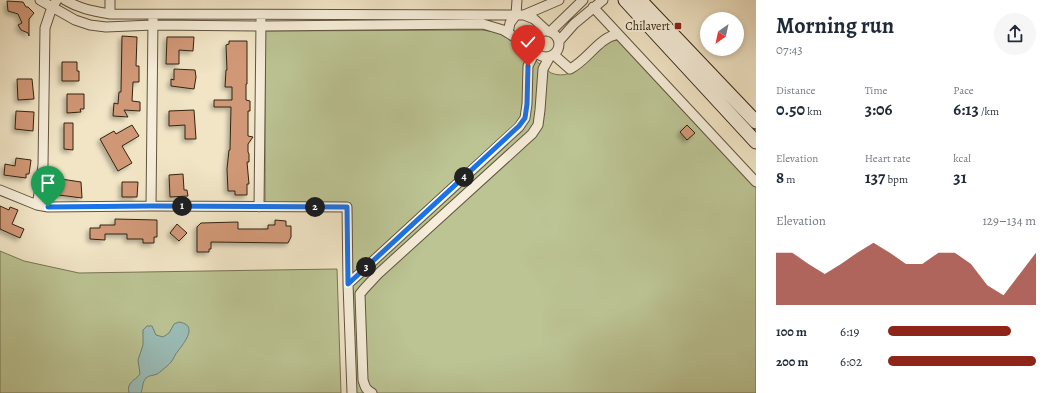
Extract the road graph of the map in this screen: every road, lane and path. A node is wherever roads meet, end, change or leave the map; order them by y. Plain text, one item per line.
1 (40, 0) edge
2 (65, 0) edge
3 (110, 0) edge
4 (517, 0) edge
5 (559, 0) edge
6 (583, 0) edge
7 (603, 0) edge
8 (624, 0) edge
9 (640, 0) edge
10 (54, 4) edge
11 (594, 7) junction
12 (110, 14) junction
13 (153, 14) junction
14 (261, 14) junction
15 (520, 15) junction
16 (153, 25) junction
17 (261, 26) junction
18 (549, 31) junction
19 (508, 33) junction
20 (618, 34) junction
21 (559, 41) junction
22 (534, 50) junction
23 (551, 56) junction
24 (756, 122) edge
25 (756, 142) edge
26 (756, 182) edge
27 (0, 190) edge
28 (37, 205) junction
29 (151, 206) junction
30 (259, 207) junction
31 (348, 284) junction
32 (352, 393) edge
33 (372, 393) edge

1 - 10 street
2 - 12 street
3 - 12 street
4 - 15 street
5 - 15 street
6 - 18 street
7 - 11 street
8 - 25 main road
9 - 24 main road
10 - 16 street
10 - 28 street
11 - 20 street
11 - 21 street
12 - 13 street
13 - 14 street
13 - 16 street
14 - 15 street
14 - 17 street
15 - 18 street
15 - 19 street
16 - 17 street
16 - 29 street
17 - 19 street
17 - 30 street
18 - 21 street
18 - 22 street
19 - 22 street
20 - 23 street
20 - 26 street
21 - 23 street
22 - 23 street
22 - 31 street
23 - 33 street
27 - 28 street
28 - 29 street
29 - 30 street
30 - 31 street
31 - 32 street

